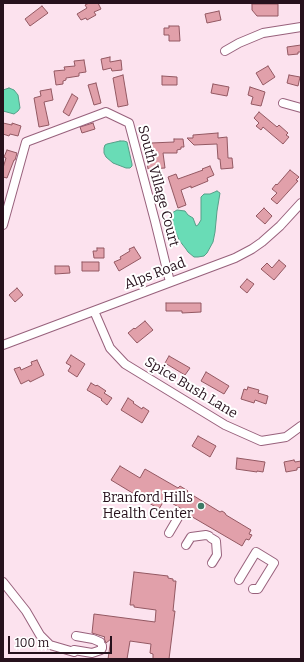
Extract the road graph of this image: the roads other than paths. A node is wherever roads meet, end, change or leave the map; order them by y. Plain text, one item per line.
1 (301, 27) edge
2 (225, 50) dead end
3 (283, 103) dead end
4 (301, 108) edge
5 (301, 203) edge
6 (3, 225) edge
7 (170, 282) junction
8 (94, 311) junction
9 (3, 345) edge
10 (301, 426) edge
11 (179, 516) dead end
12 (169, 533) dead end
13 (186, 545) dead end
14 (212, 562) dead end
15 (239, 580) dead end
16 (3, 582) edge
17 (253, 589) dead end
18 (76, 636) dead end

1 - 2 street
3 - 4 street
5 - 7 street, Alps Road
6 - 7 street, South Village Court
7 - 8 street, Alps Road
8 - 9 street, Alps Road
8 - 10 street, Spice Bush Lane
11 - 12 street
13 - 14 street
15 - 17 street
16 - 18 street

